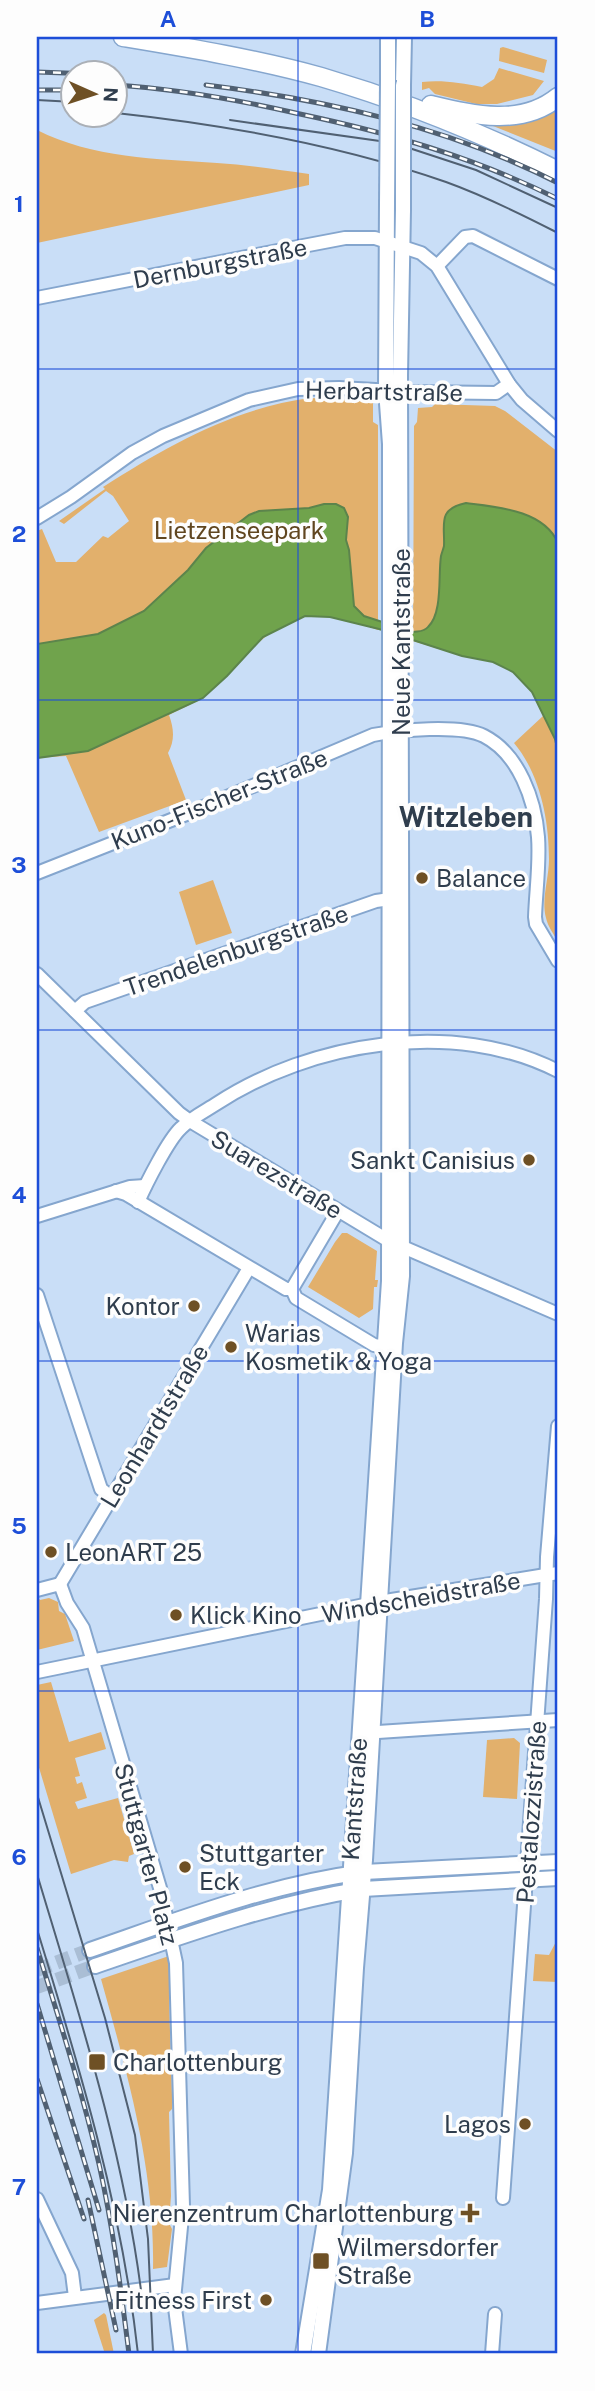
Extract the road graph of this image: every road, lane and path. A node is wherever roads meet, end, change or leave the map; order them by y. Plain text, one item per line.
1 (123, 37) edge
2 (388, 37) edge
3 (404, 37) edge
4 (191, 38) edge
5 (558, 97) edge
6 (419, 102) junction
7 (558, 163) edge
8 (558, 171) edge
9 (386, 241) junction
10 (403, 247) junction
11 (437, 266) junction
12 (558, 279) edge
13 (37, 298) edge
14 (509, 384) junction
15 (393, 391) junction
16 (555, 424) edge
17 (37, 518) edge
18 (396, 731) junction
19 (37, 873) edge
20 (395, 898) junction
21 (558, 961) edge
22 (37, 974) edge
23 (75, 1011) junction
24 (395, 1042) junction
25 (558, 1071) edge
26 (190, 1121) junction
27 (145, 1186) junction
28 (116, 1191) junction
29 (138, 1202) junction
30 (338, 1211) junction
31 (37, 1216) edge
32 (389, 1241) junction
33 (403, 1248) junction
34 (249, 1268) junction
35 (289, 1289) junction
36 (37, 1295) edge
37 (558, 1314) edge
38 (384, 1347) junction
39 (558, 1426) edge
40 (111, 1497) junction
41 (552, 1574) edge
42 (60, 1584) junction
43 (37, 1590) edge
44 (373, 1603) junction
45 (92, 1660) junction
46 (37, 1672) edge
47 (558, 1720) edge
48 (537, 1722) junction
49 (365, 1733) junction
50 (558, 1863) edge
51 (527, 1864) junction
52 (357, 1872) junction
53 (558, 1878) edge
54 (527, 1880) junction
55 (355, 1890) junction
56 (168, 1923) junction
57 (172, 1940) junction
58 (90, 1950) tunnel mouth
59 (95, 1966) tunnel mouth
60 (37, 2199) edge
61 (503, 2199) dead end
62 (175, 2285) junction
63 (75, 2297) junction
64 (37, 2303) edge
65 (495, 2315) dead end
66 (181, 2354) edge
67 (303, 2354) edge
68 (318, 2354) edge
69 (492, 2354) edge

1 - 8 highway
2 - 9 main road, Neue Kantstraße, bridge
3 - 10 main road, Neue Kantstraße, bridge
4 - 6 highway
5 - 6 highway
6 - 7 highway
9 - 10 street, Dernburgstraße
9 - 13 street, Dernburgstraße
9 - 15 main road, Neue Kantstraße
10 - 11 street, Dernburgstraße
10 - 15 main road, Neue Kantstraße
11 - 12 street
11 - 14 street
14 - 15 street, Herbartstraße
14 - 16 street
15 - 17 street, Herbartstraße
15 - 18 main road, Neue Kantstraße
18 - 19 street, Kuno-Fischer-Straße
18 - 20 main road, Neue Kantstraße
18 - 21 street, Kuno-Fischer-Straße
20 - 23 street, Trendelenburgstraße
20 - 24 main road, Neue Kantstraße
22 - 23 street, Suarezstraße
23 - 26 street, Suarezstraße
24 - 25 street
24 - 26 street
24 - 32 main road, Neue Kantstraße
24 - 33 main road, Neue Kantstraße
26 - 27 street
26 - 30 street, Suarezstraße
27 - 28 street
27 - 29 street
28 - 29 street
28 - 31 street
29 - 34 street
30 - 32 street, Suarezstraße
30 - 35 street
32 - 33 street, Suarezstraße
32 - 38 main road, Kantstraße
33 - 37 street, Suarezstraße
33 - 44 main road, Kantstraße
34 - 35 street
34 - 40 street, Leonhardtstraße
35 - 38 street
36 - 40 street
38 - 44 main road, Kantstraße
39 - 41 street, Pestalozzistraße
40 - 42 street, Leonhardtstraße
41 - 44 street, Windscheidstraße
41 - 48 street, Pestalozzistraße
42 - 43 street
42 - 45 street, Stuttgarter Platz
44 - 45 street, Windscheidstraße
44 - 49 main road, Kantstraße
45 - 46 street, Windscheidstraße
45 - 56 street, Stuttgarter Platz
47 - 48 street
48 - 49 street
48 - 51 street, Pestalozzistraße
49 - 52 main road, Kantstraße
50 - 51 main road
51 - 52 main road
51 - 54 street, Pestalozzistraße
52 - 55 main road, Kantstraße
52 - 56 main road
53 - 54 main road
54 - 55 main road
54 - 61 street, Pestalozzistraße
55 - 57 main road
55 - 67 main road, Kantstraße
55 - 68 main road, Kantstraße
56 - 57 street, Stuttgarter Platz
56 - 58 main road
57 - 59 main road
57 - 62 street, Stuttgarter Platz
60 - 63 street
62 - 63 street
62 - 66 street, Stuttgarter Platz
63 - 64 street
65 - 69 street

